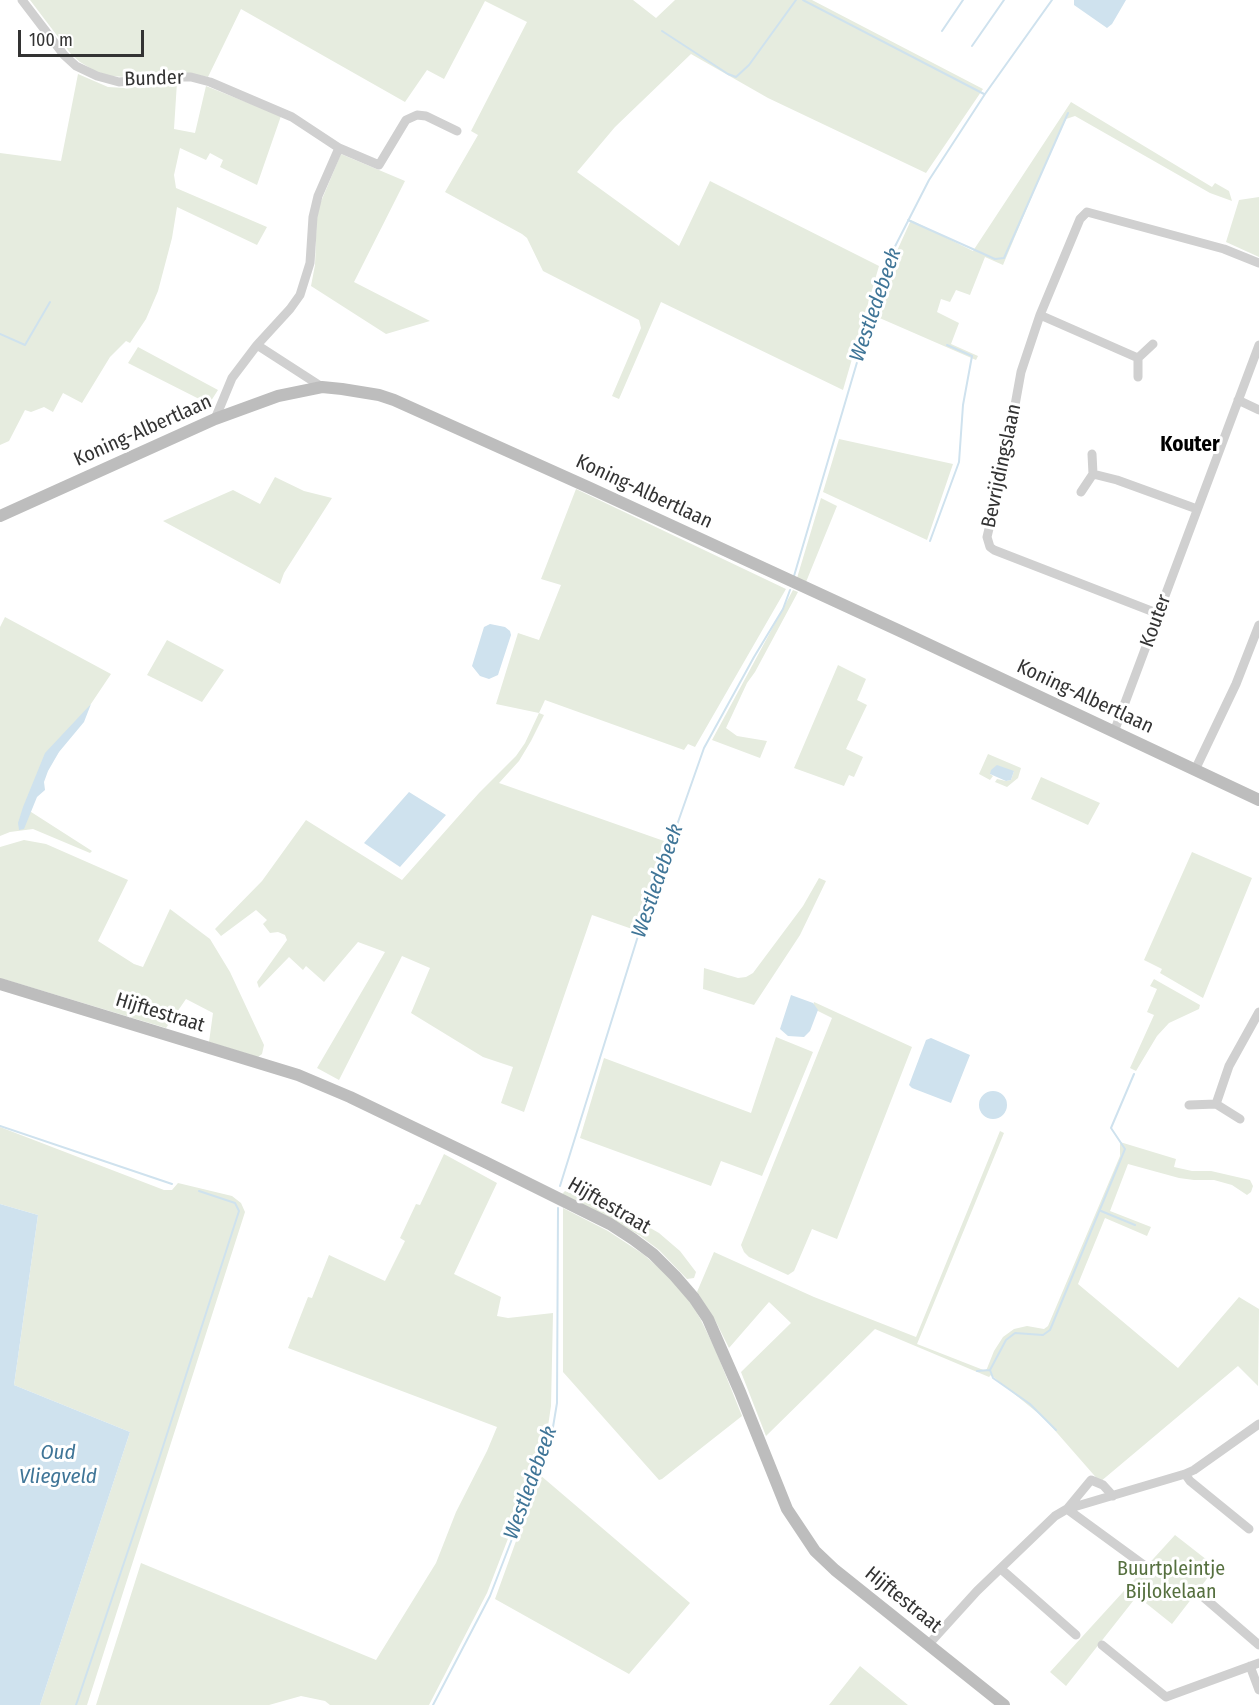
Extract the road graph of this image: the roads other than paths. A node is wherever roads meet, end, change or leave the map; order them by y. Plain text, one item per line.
1 (22, 0) edge
2 (457, 131) dead end
3 (339, 148) junction
4 (1259, 263) edge
5 (1040, 315) junction
6 (1153, 344) dead end
7 (257, 345) junction
8 (1259, 345) edge
9 (1138, 358) junction
10 (1138, 377) dead end
11 (322, 387) junction
12 (1238, 400) junction
13 (1259, 410) edge
14 (214, 419) junction
15 (1092, 454) dead end
16 (1093, 474) junction
17 (1081, 492) dead end
18 (1197, 509) junction
19 (0, 516) edge
20 (1159, 614) junction
21 (1259, 624) edge
22 (1114, 732) junction
23 (1195, 770) junction
24 (1259, 800) edge
25 (0, 984) edge
26 (1259, 1011) edge
27 (1255, 1025) edge
28 (1216, 1104) junction
29 (1189, 1105) dead end
30 (1240, 1119) dead end
31 (1259, 1424) edge
32 (1185, 1474) junction
33 (1113, 1496) junction
34 (1067, 1509) junction
35 (1249, 1530) dead end
36 (1145, 1566) dead end
37 (1000, 1569) junction
38 (1201, 1595) dead end
39 (1076, 1635) dead end
40 (928, 1645) junction
41 (1102, 1645) dead end
42 (1259, 1645) edge
43 (1254, 1665) edge
44 (1259, 1690) edge
45 (1166, 1697) junction
46 (1004, 1705) edge
47 (1159, 1705) edge

1 - 3 street, Bunder
2 - 3 street, Bunder
3 - 7 street
4 - 5 street, Bevrijdingslaan
5 - 9 street
5 - 20 street, Bevrijdingslaan
6 - 9 street
7 - 11 street
7 - 14 street
8 - 12 street, Kouter
9 - 10 street
11 - 14 street, Koning-Albertlaan
11 - 22 street, Koning-Albertlaan
12 - 13 street
12 - 18 street, Kouter
14 - 19 street, Koning-Albertlaan
15 - 16 street
16 - 17 street
16 - 18 street
18 - 20 street, Kouter
20 - 22 street, Kouter
21 - 23 street
22 - 23 street, Koning-Albertlaan
23 - 24 street, Koning-Albertlaan
25 - 40 street, Hijftestraat
26 - 27 street
27 - 28 street
28 - 29 street
28 - 30 street
31 - 32 street
32 - 33 street
32 - 35 street
33 - 34 street
33 - 34 street
34 - 36 street
34 - 37 street
37 - 39 street
37 - 40 street
38 - 42 street
40 - 46 street, Hijftestraat
41 - 45 street
43 - 44 street
43 - 45 street
45 - 47 street

